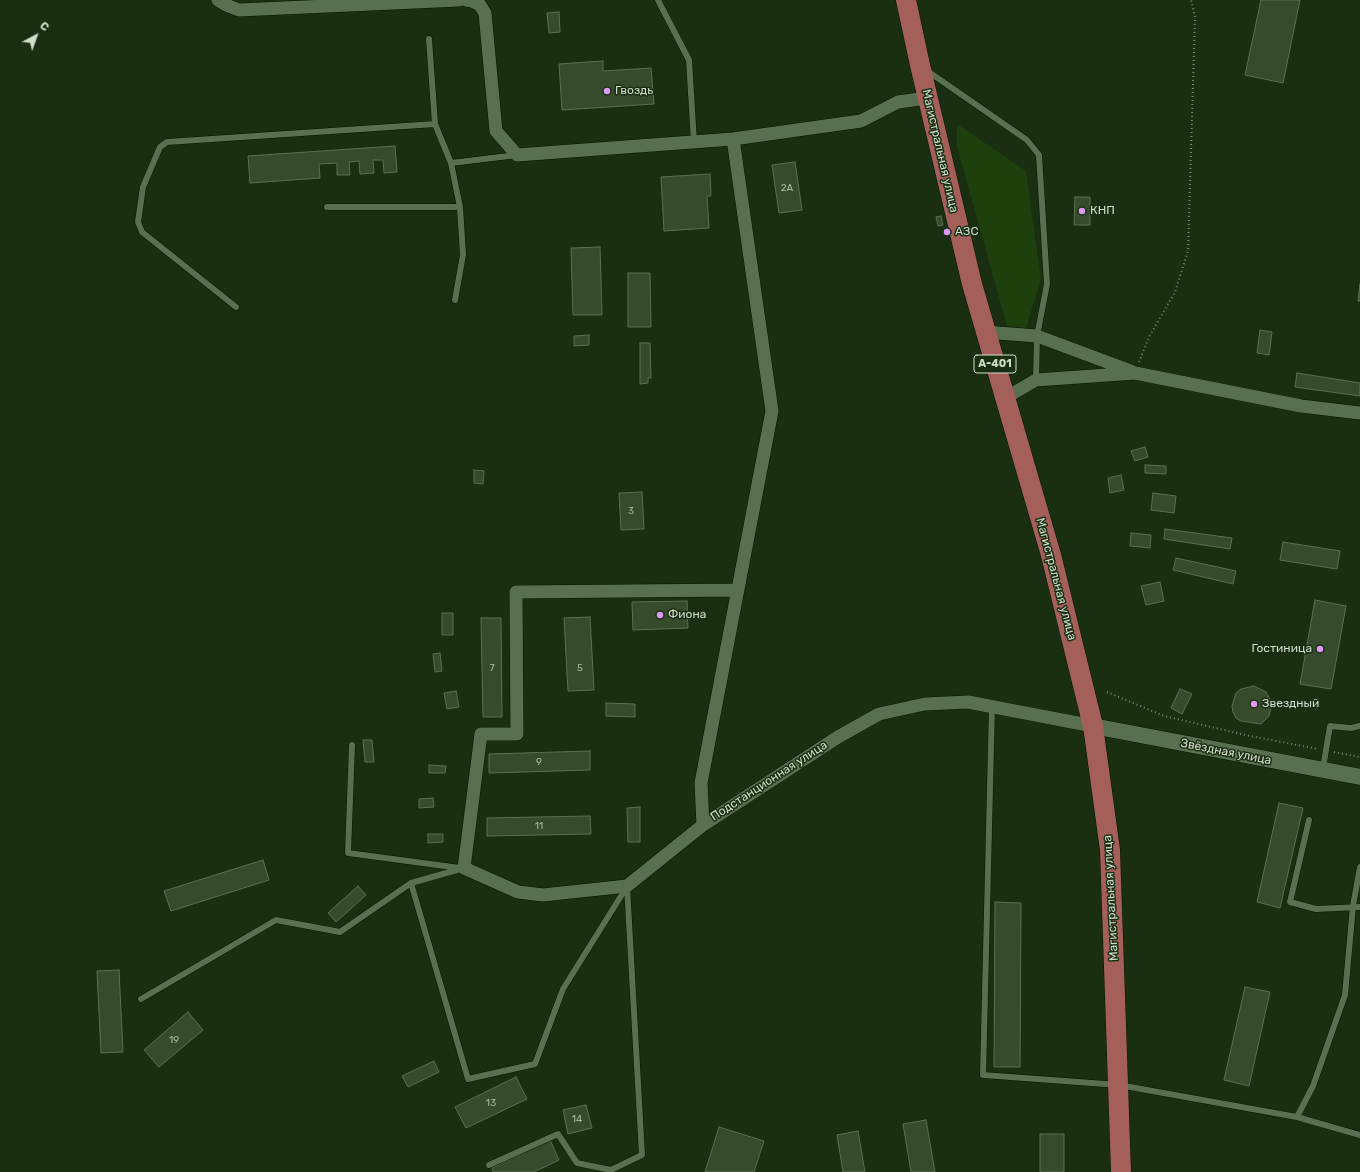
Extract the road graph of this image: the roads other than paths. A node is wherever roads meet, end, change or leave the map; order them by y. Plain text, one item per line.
1 (218, 0) edge
2 (459, 0) edge
3 (466, 0) edge
4 (658, 0) edge
5 (906, 0) edge
6 (429, 39) dead end
7 (920, 65) junction
8 (927, 98) junction
9 (435, 124) junction
10 (694, 138) junction
11 (733, 139) junction
12 (517, 155) junction
13 (451, 163) junction
14 (327, 207) dead end
15 (460, 207) junction
16 (455, 300) dead end
17 (236, 307) dead end
18 (986, 332) junction
19 (1037, 336) junction
20 (1135, 373) junction
21 (1036, 380) junction
22 (1005, 398) junction
23 (1360, 413) edge
24 (738, 590) junction
25 (992, 706) junction
26 (1093, 726) junction
27 (1360, 726) edge
28 (352, 745) dead end
29 (1323, 770) junction
30 (1360, 777) edge
31 (1309, 820) dead end
32 (703, 825) junction
33 (1360, 867) edge
34 (464, 868) junction
35 (411, 883) junction
36 (626, 886) junction
37 (1357, 907) edge
38 (141, 999) dead end
39 (1119, 1085) junction
40 (1297, 1117) junction
41 (1360, 1135) edge
42 (490, 1165) dead end
43 (1121, 1172) edge

1 - 2 street
3 - 12 street
4 - 10 lane
5 - 7 main road, Магистральная улица / А-401
6 - 9 lane
7 - 8 main road, Магистральная улица / А-401
7 - 19 lane
8 - 11 street
8 - 18 main road, Магистральная улица / А-401
9 - 13 lane
9 - 17 lane
10 - 11 street
10 - 12 street
11 - 24 street
12 - 13 lane
13 - 15 lane
14 - 15 lane
15 - 16 lane
18 - 19 street
18 - 22 main road, Магистральная улица / А-401
19 - 20 street
19 - 21 lane
20 - 21 street
20 - 23 street
21 - 22 street
22 - 26 main road, Магистральная улица / А-401
24 - 32 street
24 - 34 street
25 - 26 street, Подстанционная улица
25 - 32 street, Подстанционная улица
25 - 39 lane
26 - 29 street, Звёздная улица
26 - 39 main road, Магистральная улица
27 - 29 lane
28 - 34 lane
29 - 30 street, Звёздная улица
31 - 37 lane
32 - 36 street, Подстанционная улица
33 - 37 lane
34 - 35 lane
34 - 36 street
35 - 36 lane
35 - 38 lane
36 - 42 lane
37 - 40 lane
39 - 40 lane
39 - 43 main road, Магистральная улица
40 - 41 lane

